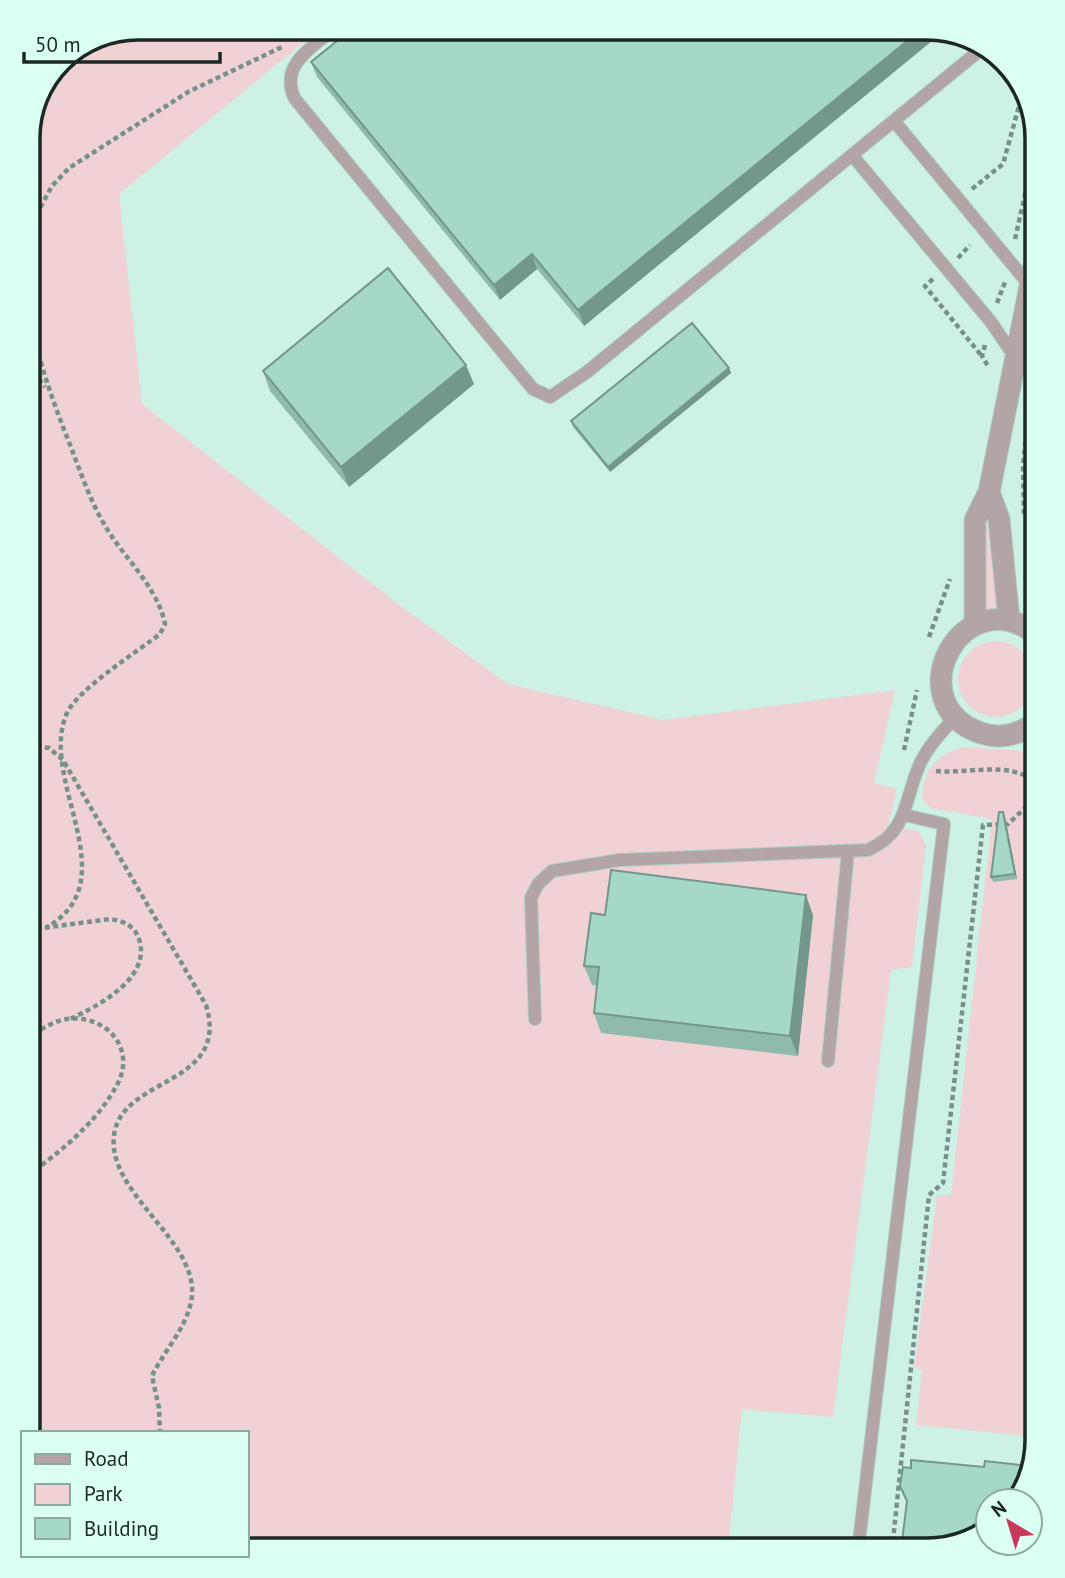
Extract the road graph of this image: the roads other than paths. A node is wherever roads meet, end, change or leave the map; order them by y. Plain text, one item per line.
1 (322, 40) edge
2 (976, 53) edge
3 (894, 121) junction
4 (852, 155) junction
5 (1025, 280) edge
6 (1025, 311) edge
7 (1014, 356) junction
8 (1025, 359) edge
9 (989, 492) junction
10 (1009, 620) junction
11 (975, 624) junction
12 (1025, 629) edge
13 (955, 718) junction
14 (1025, 733) edge
15 (904, 815) junction
16 (848, 851) junction
17 (535, 1019) dead end
18 (828, 1061) dead end
19 (859, 1538) edge

1 - 4 lane
2 - 3 lane
3 - 4 lane
3 - 5 lane
4 - 7 lane
6 - 7 street
7 - 8 lane
7 - 9 street
9 - 10 street
9 - 11 street
10 - 11 street
10 - 12 street
11 - 13 street
13 - 14 street
13 - 15 lane
15 - 16 lane
15 - 19 lane
16 - 17 lane
16 - 18 lane

